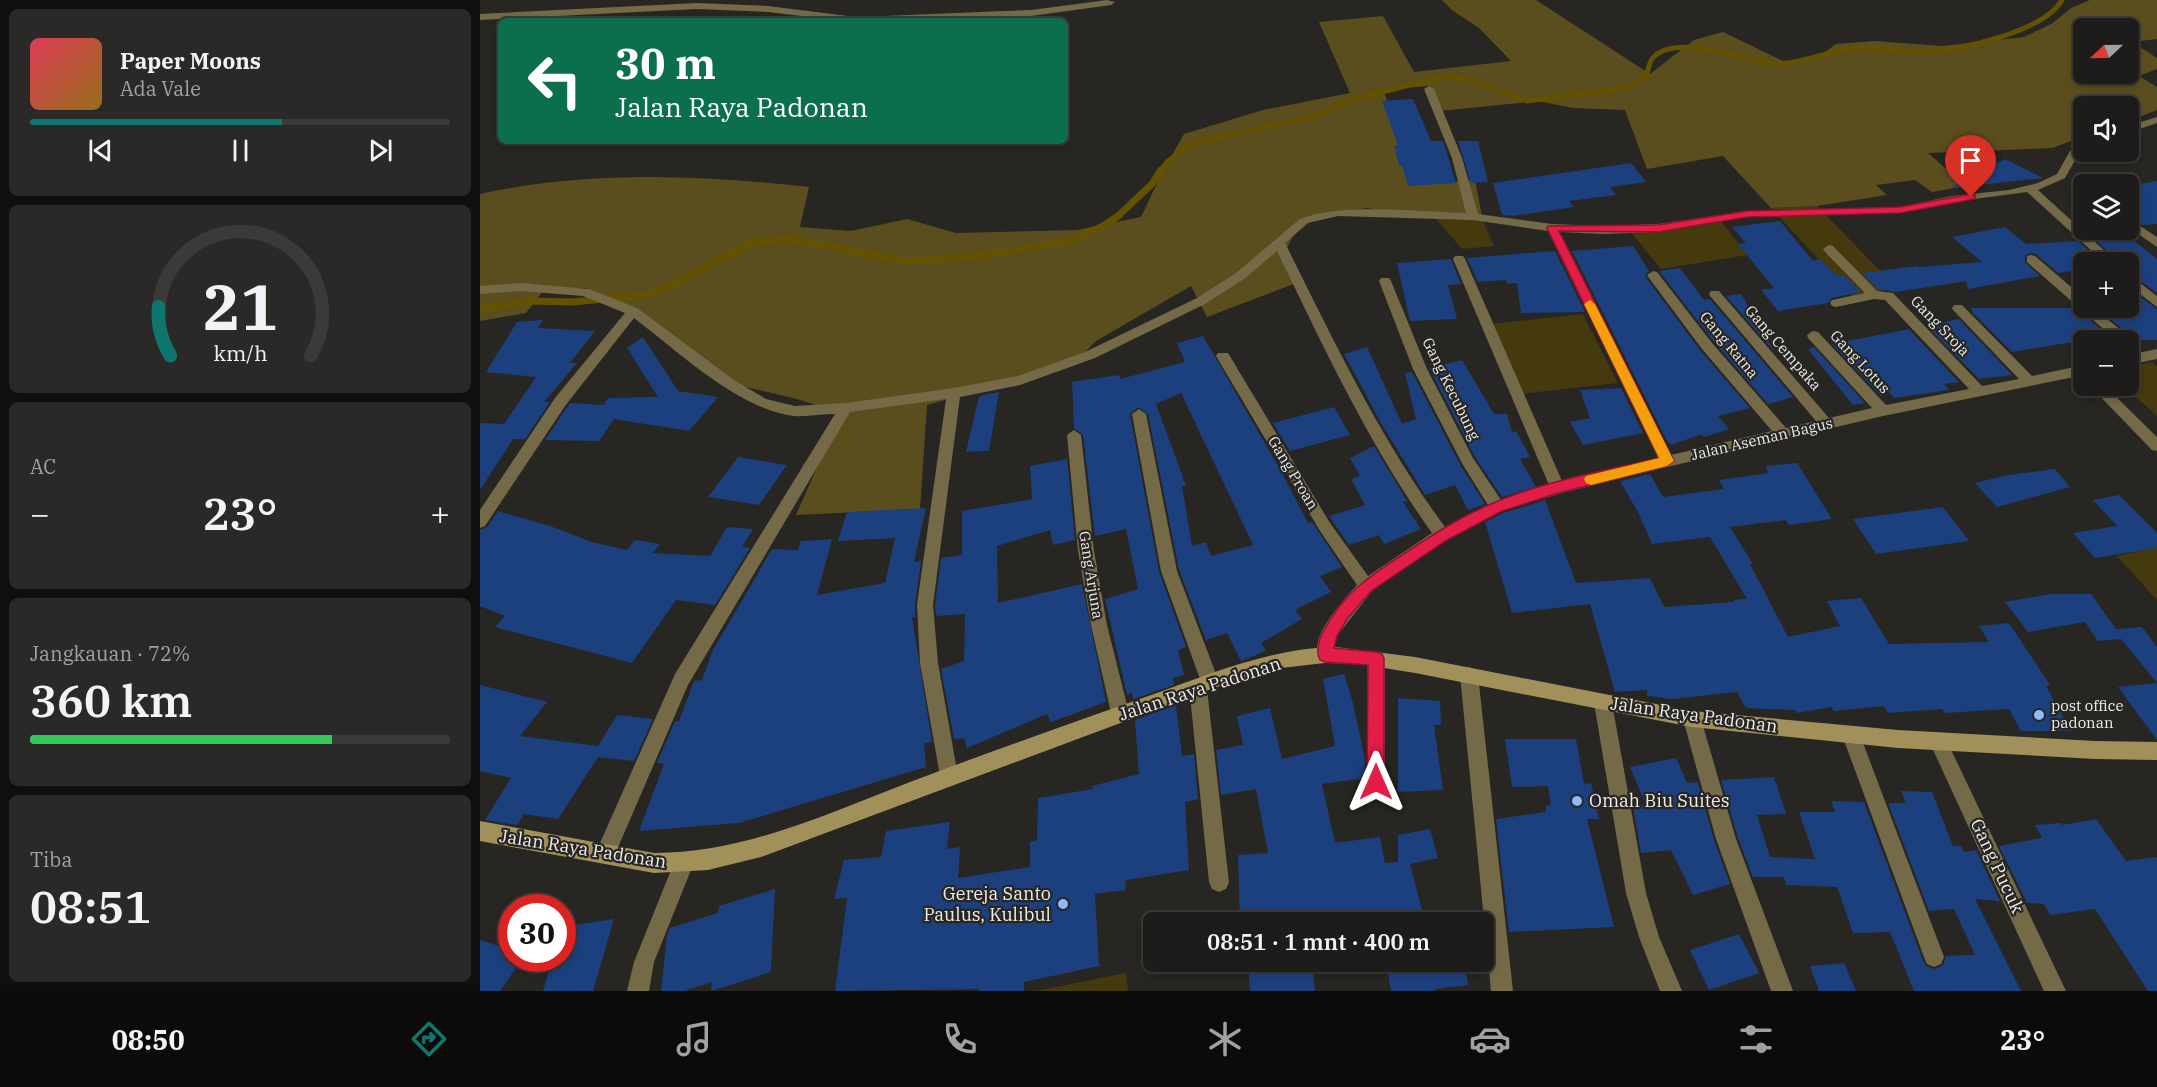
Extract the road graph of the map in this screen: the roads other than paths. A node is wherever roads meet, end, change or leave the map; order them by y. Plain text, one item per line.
1 (641, 0) edge
2 (1111, 2) dead end
3 (633, 9) junction
4 (480, 17) edge
5 (845, 18) edge
6 (911, 18) edge
7 (1429, 89) dead end
8 (2157, 120) edge
9 (2139, 126) edge
10 (2073, 155) edge
11 (2030, 189) junction
12 (1473, 217) junction
13 (1552, 228) junction
14 (2139, 229) edge
15 (1279, 243) junction
16 (2157, 243) edge
17 (1829, 249) dead end
18 (2100, 252) edge
19 (1459, 259) dead end
20 (2031, 259) dead end
21 (1653, 275) dead end
22 (1385, 281) dead end
23 (2139, 287) edge
24 (480, 290) edge
25 (1715, 294) dead end
26 (1874, 295) junction
27 (2073, 296) edge
28 (1836, 303) dead end
29 (2157, 303) edge
30 (1958, 308) dead end
31 (633, 311) junction
32 (2099, 318) edge
33 (2113, 330) edge
34 (1813, 335) dead end
35 (2157, 354) edge
36 (1223, 356) dead end
37 (2139, 357) edge
38 (2073, 372) edge
39 (2029, 381) junction
40 (1979, 391) junction
41 (954, 393) junction
42 (2107, 396) edge
43 (846, 408) junction
44 (1883, 411) junction
45 (1139, 414) dead end
46 (1826, 424) junction
47 (1783, 434) junction
48 (1074, 435) dead end
49 (2157, 446) edge
50 (1667, 461) junction
51 (1558, 488) junction
52 (1497, 507) junction
53 (480, 522) edge
54 (1442, 536) junction
55 (1366, 586) junction
56 (1325, 655) junction
57 (1376, 658) junction
58 (1469, 675) junction
59 (1204, 684) junction
60 (1603, 703) junction
61 (1120, 713) junction
62 (1692, 719) junction
63 (1851, 735) junction
64 (1938, 741) junction
65 (2157, 751) edge
66 (949, 776) junction
67 (1376, 782) dead end
68 (480, 831) edge
69 (606, 852) junction
70 (683, 865) junction
71 (1219, 882) dead end
72 (1934, 957) dead end
73 (638, 991) edge
74 (1502, 991) edge
75 (1671, 991) edge
76 (1782, 991) edge
77 (2055, 991) edge

1 - 3 street
2 - 6 street
3 - 4 street
3 - 5 street
7 - 12 street
8 - 9 street
10 - 11 street
11 - 13 street
11 - 18 street
12 - 13 street
12 - 15 street
13 - 50 street
14 - 16 street
15 - 41 street
15 - 54 street
17 - 26 street, Gang Sroja
19 - 51 street
20 - 27 street
21 - 47 street, Gang Ratna
22 - 52 street, Gang Kecubung
23 - 29 street
24 - 31 street
25 - 46 street, Gang Cempaka
26 - 28 street
26 - 40 street, Gang Sroja
30 - 39 street
31 - 43 street
31 - 53 street
32 - 33 street
34 - 44 street, Gang Lotus
35 - 37 street
36 - 55 street, Gang Proan
38 - 39 street, Jalan Aseman Bagus
39 - 40 street, Jalan Aseman Bagus
40 - 44 street, Jalan Aseman Bagus
41 - 43 street
41 - 66 street
42 - 49 street
43 - 69 street
44 - 46 street, Jalan Aseman Bagus
45 - 59 street
46 - 47 street, Jalan Aseman Bagus
47 - 50 street, Jalan Aseman Bagus
48 - 61 street, Gang Arjuna
50 - 51 street, Jalan Aseman Bagus
51 - 52 street, Jalan Aseman Bagus
52 - 54 street, Jalan Aseman Bagus
54 - 55 street, Jalan Aseman Bagus
55 - 56 street, Jalan Aseman Bagus
56 - 57 main road, Jalan Raya Padonan
56 - 59 main road, Jalan Raya Padonan
57 - 58 main road, Jalan Raya Padonan
57 - 67 street
58 - 60 main road, Jalan Raya Padonan
58 - 74 street
59 - 61 main road, Jalan Raya Padonan
59 - 71 street
60 - 62 main road, Jalan Raya Padonan
60 - 75 street
61 - 66 main road, Jalan Raya Padonan
62 - 63 main road, Jalan Raya Padonan
62 - 76 street
63 - 64 main road, Jalan Raya Padonan
63 - 72 street
64 - 65 main road, Jalan Raya Padonan
64 - 77 street, Gang Pucuk
66 - 70 main road, Jalan Raya Padonan
68 - 69 main road, Jalan Raya Padonan
69 - 70 main road, Jalan Raya Padonan
70 - 73 street

